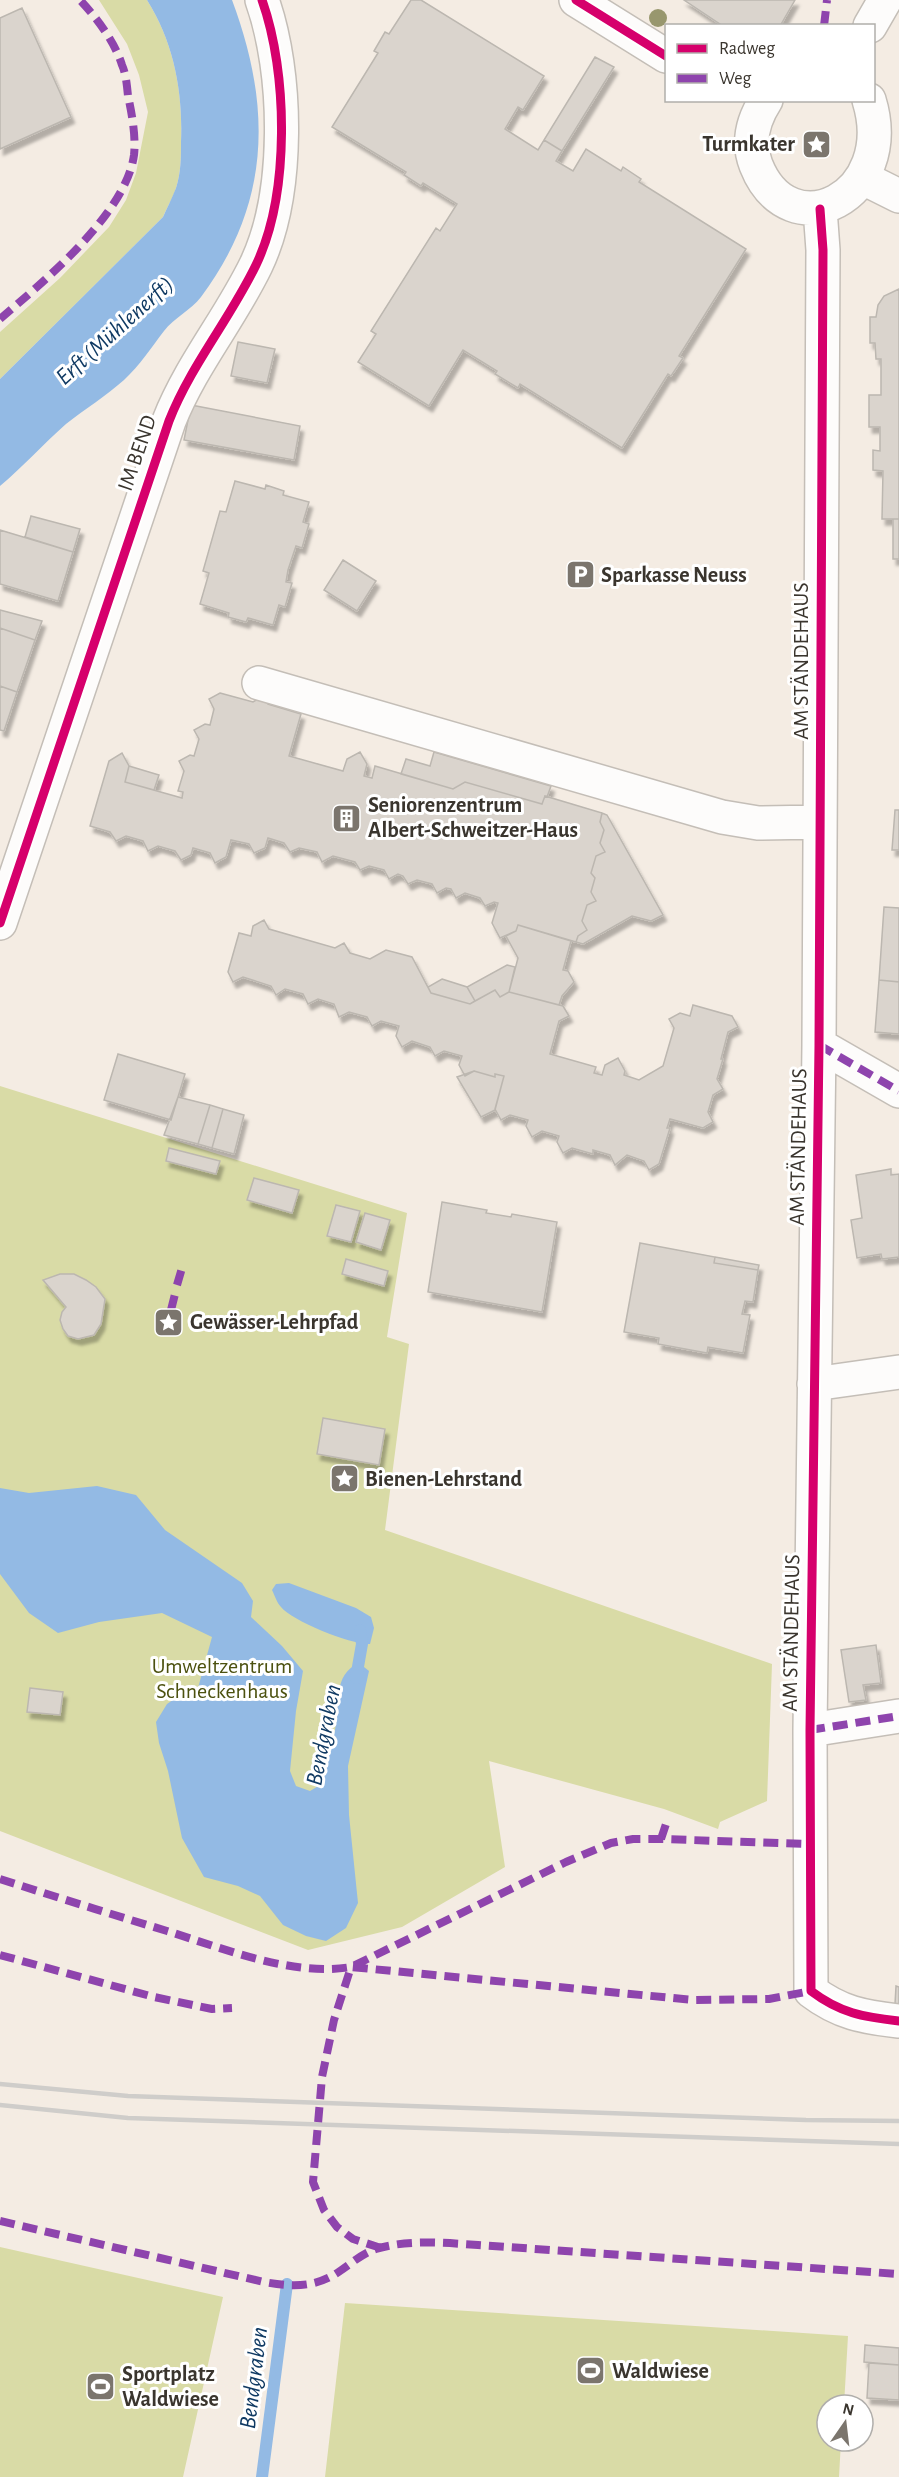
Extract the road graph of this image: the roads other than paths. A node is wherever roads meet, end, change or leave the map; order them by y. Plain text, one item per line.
1 (262, 0) edge
2 (576, 0) edge
3 (885, 0) edge
4 (871, 24) edge
5 (665, 55) edge
6 (870, 102) edge
7 (754, 104) edge
8 (885, 189) edge
9 (820, 208) junction
10 (259, 683) dead end
11 (820, 822) junction
12 (0, 923) edge
13 (819, 1045) junction
14 (899, 1091) edge
15 (899, 1372) edge
16 (814, 1384) junction
17 (899, 1716) edge
18 (810, 1730) junction
19 (899, 2021) edge

1 - 12 street, IM BEND
2 - 5 street
3 - 4 street
6 - 8 street
7 - 9 street
8 - 9 street
9 - 11 street, AM STÄNDEHAUS
10 - 11 street
11 - 13 street, AM STÄNDEHAUS
13 - 14 street
13 - 16 street, AM STÄNDEHAUS
15 - 16 street
16 - 18 street, AM STÄNDEHAUS
17 - 18 street
18 - 19 street, AM STÄNDEHAUS

